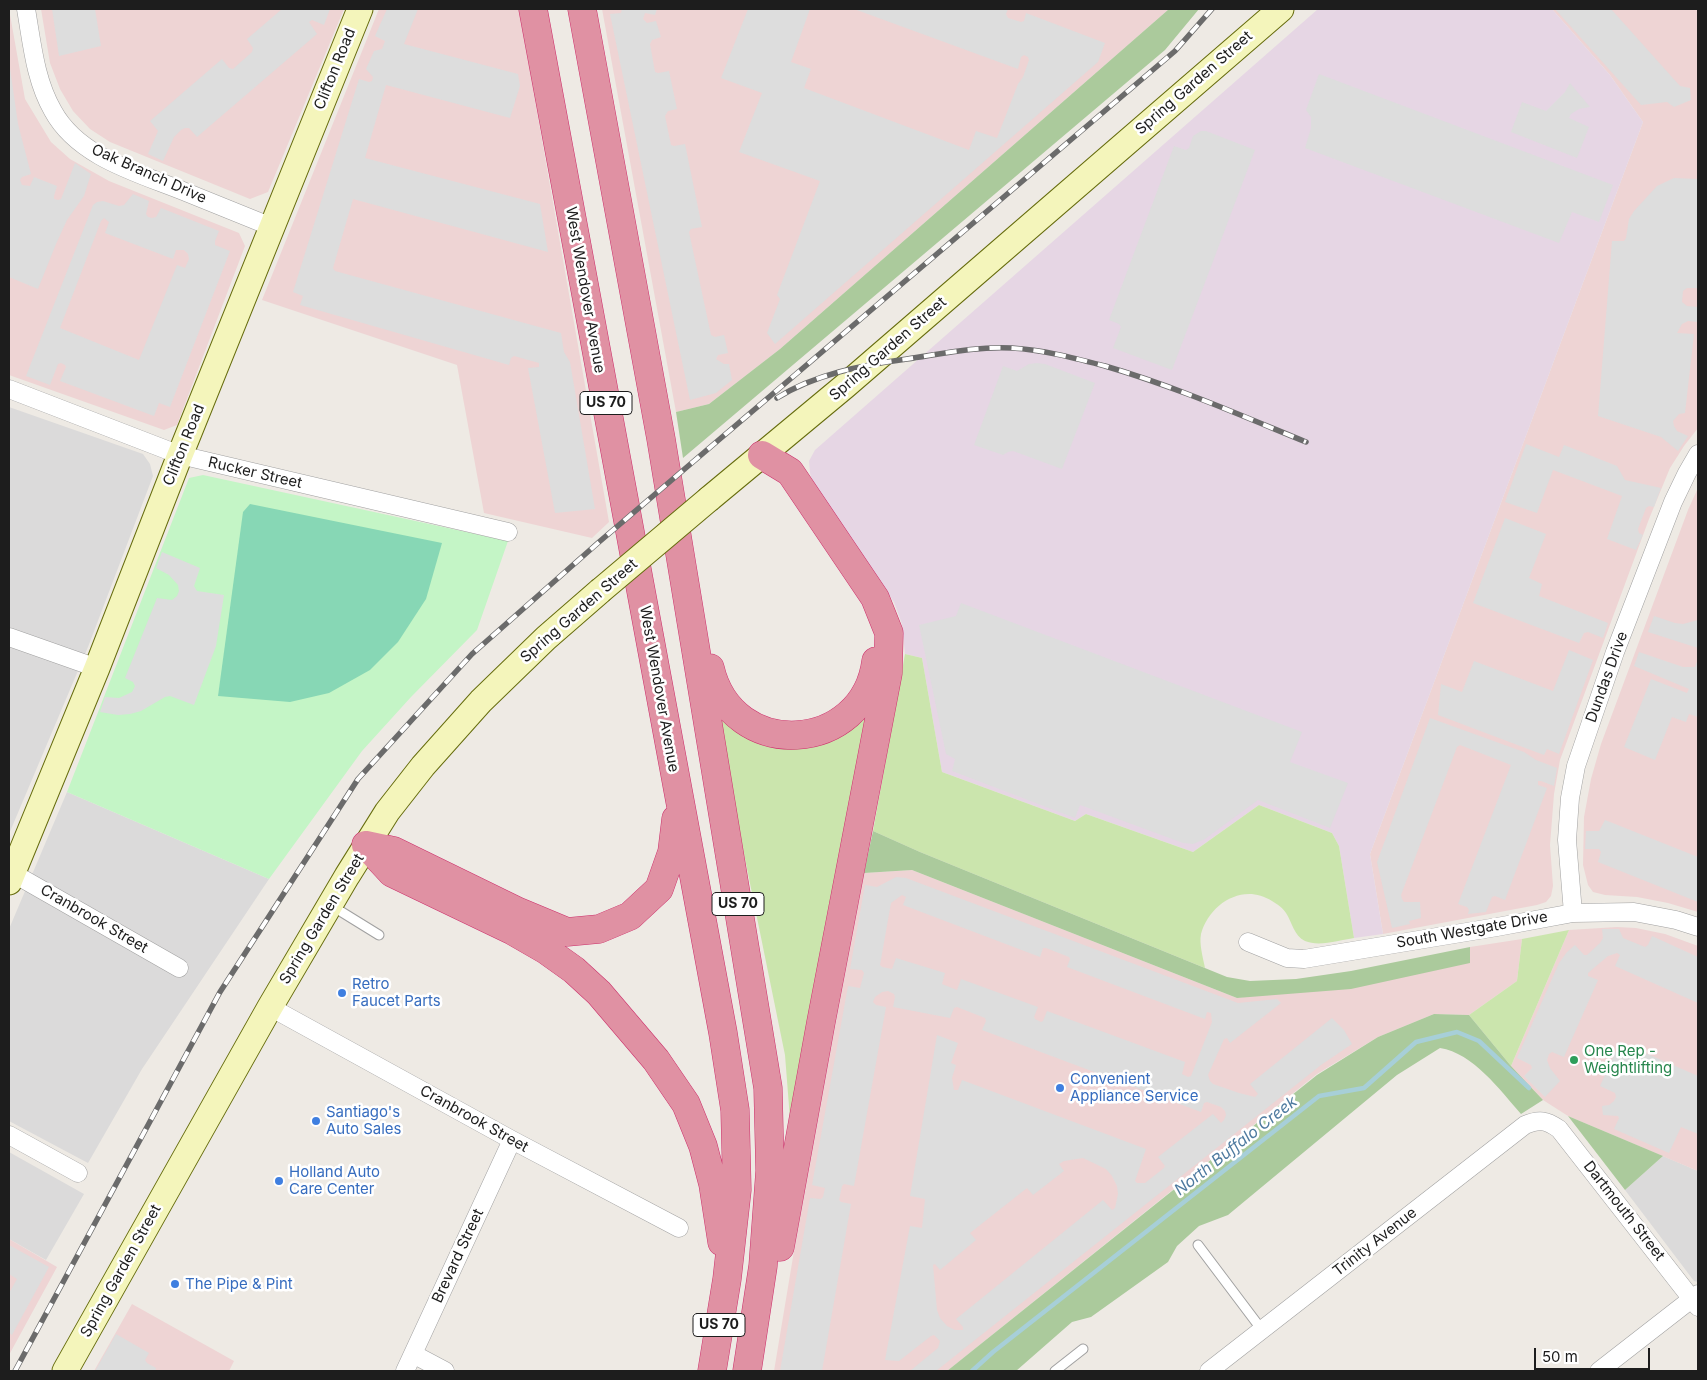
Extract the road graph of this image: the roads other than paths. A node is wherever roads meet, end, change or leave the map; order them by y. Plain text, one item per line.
1 (26, 9) edge
2 (360, 9) edge
3 (534, 9) edge
4 (582, 9) edge
5 (1281, 9) edge
6 (272, 227) junction
7 (9, 389) edge
8 (661, 439) junction
9 (1698, 454) edge
10 (180, 455) junction
11 (762, 455) junction
12 (508, 532) dead end
13 (9, 636) edge
14 (97, 668) junction
15 (679, 798) junction
16 (366, 845) junction
17 (10, 875) edge
18 (330, 905) junction
19 (1573, 913) junction
20 (1698, 927) edge
21 (379, 935) dead end
22 (1248, 942) dead end
23 (179, 968) dead end
24 (270, 1007) junction
25 (1544, 1121) joint
26 (9, 1135) edge
27 (512, 1140) junction
28 (78, 1173) dead end
29 (679, 1228) dead end
30 (1198, 1245) dead end
31 (727, 1279) junction
32 (1696, 1300) edge
33 (1262, 1330) junction
34 (1083, 1349) dead end
35 (413, 1354) junction
36 (65, 1371) edge
37 (405, 1371) edge
38 (445, 1371) edge
39 (712, 1371) edge
40 (748, 1371) edge
41 (1054, 1371) edge
42 (1209, 1371) edge
43 (1600, 1371) edge

1 - 6 street, Oak Branch Drive
2 - 6 main road, Clifton Road
3 - 15 highway, West Wendover Avenue / US 70
4 - 8 highway, US 70
5 - 11 main road, Spring Garden Street
6 - 10 main road, Clifton Road
7 - 10 street, Rucker Street
8 - 11 highway
8 - 40 highway, US 70
9 - 19 street, Dundas Drive
10 - 12 street, Rucker Street
10 - 14 main road, Clifton Road
11 - 16 main road, Spring Garden Street, bridge
11 - 40 highway
13 - 14 street
14 - 17 main road, Clifton Road
15 - 16 highway
15 - 31 highway, West Wendover Avenue / US 70
16 - 18 main road, Spring Garden Street
16 - 31 highway
17 - 23 street, Cranbrook Street
18 - 21 lane
18 - 24 main road, Spring Garden Street
19 - 20 street, South Westgate Drive
19 - 22 street, South Westgate Drive
24 - 27 street, Cranbrook Street
24 - 36 main road, Spring Garden Street
25 - 32 street, Dartmouth Street
25 - 33 street, Trinity Avenue
26 - 28 street
27 - 29 street, Cranbrook Street
27 - 35 street, Brevard Street
30 - 33 lane
31 - 39 highway, West Wendover Avenue / US 70
32 - 43 street
33 - 42 street, Trinity Avenue
34 - 41 lane
35 - 37 street, Brevard Street
35 - 38 street

